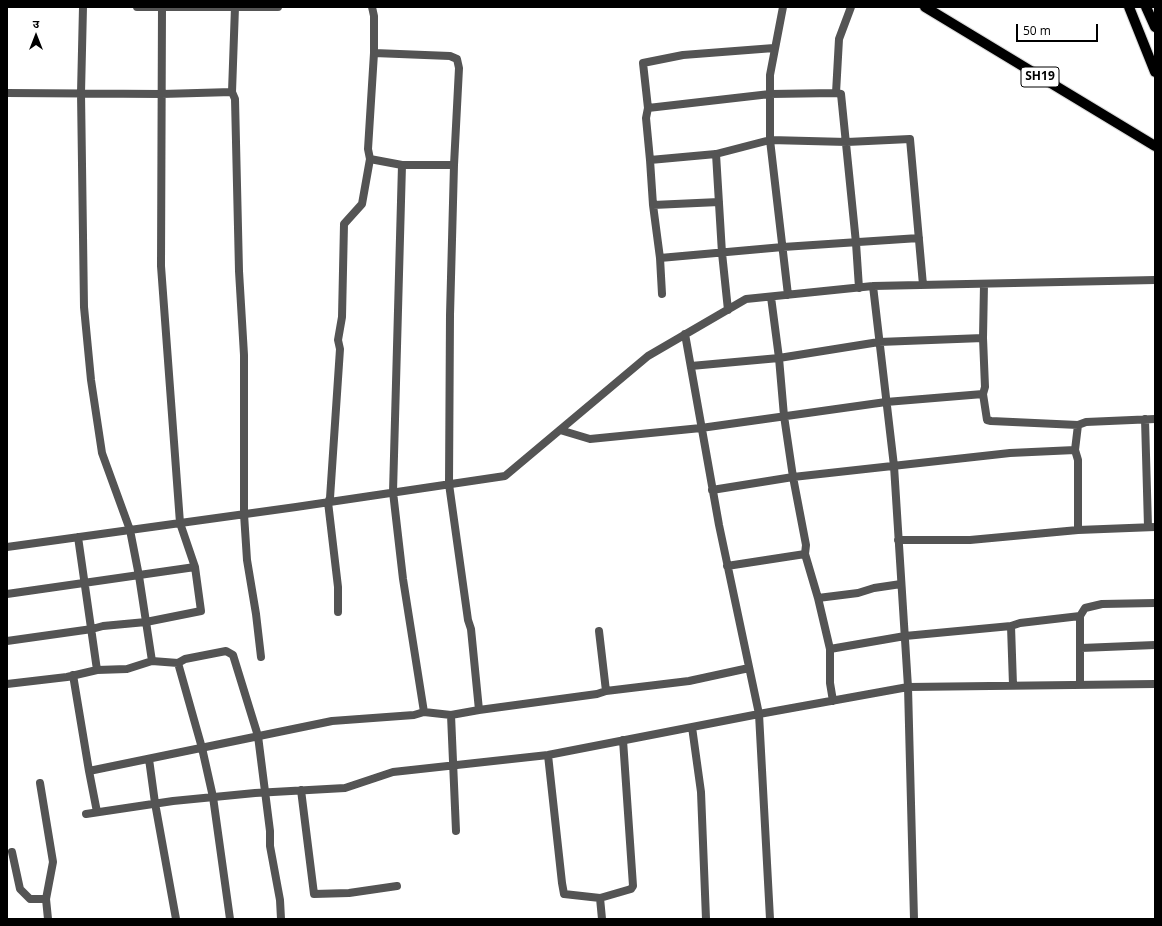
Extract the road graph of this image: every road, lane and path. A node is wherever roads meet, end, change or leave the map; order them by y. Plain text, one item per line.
1 (83, 7) edge
2 (137, 7) edge
3 (162, 7) edge
4 (235, 7) edge
5 (278, 7) edge
6 (372, 7) edge
7 (783, 7) edge
8 (851, 7) edge
9 (925, 7) edge
10 (1128, 7) edge
11 (1150, 12) edge
12 (1155, 27) edge
13 (774, 48) junction
14 (374, 53) junction
15 (1155, 72) edge
16 (232, 92) junction
17 (7, 93) edge
18 (81, 93) junction
19 (836, 93) junction
20 (162, 94) junction
21 (770, 94) junction
22 (648, 108) junction
23 (770, 140) junction
24 (847, 142) junction
25 (1155, 146) edge
26 (716, 154) junction
27 (370, 159) junction
28 (650, 160) junction
29 (402, 165) junction
30 (454, 165) junction
31 (718, 202) junction
32 (653, 205) junction
33 (919, 238) junction
34 (856, 243) junction
35 (782, 247) junction
36 (722, 253) junction
37 (660, 258) junction
38 (1155, 280) edge
39 (984, 284) junction
40 (923, 285) junction
41 (873, 286) junction
42 (859, 288) junction
43 (662, 294) dead end
44 (788, 295) junction
45 (771, 297) junction
46 (728, 310) junction
47 (685, 334) junction
48 (983, 338) junction
49 (879, 342) junction
50 (779, 358) junction
51 (691, 366) junction
52 (983, 394) junction
53 (886, 402) junction
54 (784, 416) junction
55 (1155, 418) edge
56 (1145, 419) junction
57 (1078, 425) junction
58 (702, 427) junction
59 (560, 430) junction
60 (1075, 450) junction
61 (894, 466) junction
62 (793, 477) junction
63 (449, 484) junction
64 (712, 490) junction
65 (393, 492) junction
66 (328, 502) junction
67 (244, 514) junction
68 (180, 523) junction
69 (1152, 527) edge
70 (130, 530) junction
71 (1078, 530) junction
72 (78, 537) junction
73 (898, 540) junction
74 (7, 547) edge
75 (805, 554) junction
76 (727, 566) junction
77 (195, 567) junction
78 (139, 576) junction
79 (85, 583) junction
80 (901, 584) junction
81 (7, 594) edge
82 (818, 598) junction
83 (1155, 603) edge
84 (338, 612) dead end
85 (1080, 616) junction
86 (146, 622) junction
87 (1011, 626) junction
88 (92, 629) junction
89 (599, 631) dead end
90 (905, 636) junction
91 (7, 641) edge
92 (1155, 645) edge
93 (1081, 648) junction
94 (830, 649) junction
95 (261, 657) dead end
96 (152, 662) junction
97 (178, 663) junction
98 (749, 668) junction
99 (97, 670) junction
100 (73, 675) junction
101 (7, 684) edge
102 (1155, 684) edge
103 (1013, 685) junction
104 (1080, 685) junction
105 (908, 687) junction
106 (606, 691) junction
107 (833, 700) junction
108 (479, 710) junction
109 (424, 712) junction
110 (758, 714) junction
111 (451, 715) junction
112 (692, 727) junction
113 (258, 736) junction
114 (624, 740) junction
115 (202, 748) junction
116 (548, 755) junction
117 (149, 759) junction
118 (453, 766) junction
119 (89, 771) junction
120 (40, 783) dead end
121 (301, 790) junction
122 (265, 792) junction
123 (213, 797) junction
124 (155, 803) junction
125 (97, 812) junction
126 (86, 814) dead end
127 (456, 831) dead end
128 (12, 852) dead end
129 (397, 886) dead end
130 (600, 898) junction
131 (46, 899) junction
132 (48, 919) edge
133 (176, 919) edge
134 (230, 919) edge
135 (281, 919) edge
136 (602, 919) edge
137 (706, 919) edge
138 (770, 919) edge
139 (914, 919) edge

1 - 18 street
2 - 3 street
3 - 4 street
3 - 20 street
4 - 5 street
4 - 16 street
6 - 14 street
7 - 13 street
8 - 19 street
9 - 25 main road, SH19
10 - 15 main road
11 - 12 main road
13 - 21 street
13 - 22 street
14 - 27 street
14 - 30 street
16 - 20 street
16 - 67 street
17 - 18 street
18 - 20 street
18 - 70 street
19 - 21 street
19 - 24 street
20 - 68 street
21 - 22 street
21 - 23 street
22 - 28 street
23 - 24 street
23 - 26 street
23 - 35 street
24 - 33 street
24 - 34 street
26 - 28 street
26 - 31 street
27 - 29 street
27 - 66 street
28 - 32 street
29 - 30 street
29 - 65 street
30 - 63 street
31 - 32 street
31 - 36 street
32 - 37 street
33 - 34 street
33 - 40 street
34 - 35 street
34 - 42 street
35 - 36 street
35 - 44 street
36 - 37 street
36 - 46 street
37 - 43 street
38 - 39 street
39 - 40 street
39 - 48 street
40 - 41 street
41 - 42 street
41 - 49 street
42 - 44 street
44 - 45 street
45 - 46 street
45 - 50 street
46 - 47 street
47 - 51 street
47 - 59 street
48 - 49 street
48 - 52 street
49 - 50 street
49 - 53 street
50 - 51 street
50 - 54 street
51 - 58 street
52 - 53 street
52 - 57 street
53 - 54 street
53 - 61 street
54 - 58 street
54 - 62 street
55 - 56 street
56 - 57 street
56 - 69 street
57 - 60 street
58 - 59 street
58 - 64 street
59 - 63 street
60 - 61 street
60 - 71 street
61 - 62 street
61 - 73 street
62 - 64 street
62 - 75 street
63 - 65 street
63 - 108 street
64 - 76 street
65 - 66 street
65 - 109 street
66 - 67 street
66 - 84 street
67 - 68 street
67 - 95 street
68 - 70 street
68 - 77 street
69 - 71 street
70 - 72 street
70 - 78 street
71 - 73 street
72 - 74 street
72 - 79 street
73 - 80 street
75 - 76 street
75 - 82 street
76 - 98 street
77 - 78 street
77 - 86 street
78 - 79 street
78 - 86 street
79 - 81 street
79 - 88 street
80 - 82 street
80 - 90 street
82 - 94 street
83 - 85 street
85 - 87 street
85 - 93 street
86 - 88 street
86 - 96 street
87 - 90 street
87 - 103 street
88 - 91 street
88 - 99 street
89 - 106 street
90 - 94 street
90 - 105 street
92 - 93 street
93 - 104 street
94 - 107 street
96 - 97 street
96 - 99 street
97 - 113 street
97 - 115 street
98 - 106 street
98 - 110 street
99 - 100 street
100 - 101 street
100 - 119 street
102 - 104 street
103 - 104 street
103 - 105 street
105 - 107 street
105 - 139 street
106 - 108 street
107 - 110 street
108 - 111 street
109 - 111 street
109 - 113 street
110 - 112 street
110 - 138 street
111 - 118 street
112 - 114 street
112 - 137 street
113 - 115 street
113 - 122 street
114 - 116 street
114 - 130 street
115 - 117 street
115 - 123 street
116 - 118 street
116 - 130 street
117 - 119 street
117 - 124 street
118 - 121 street
118 - 127 street
119 - 125 street
120 - 131 street
121 - 122 street
121 - 129 street
122 - 123 street
122 - 135 street
123 - 124 street
123 - 134 street
124 - 125 street
124 - 133 street
125 - 126 street
128 - 131 street
130 - 136 street
131 - 132 street

